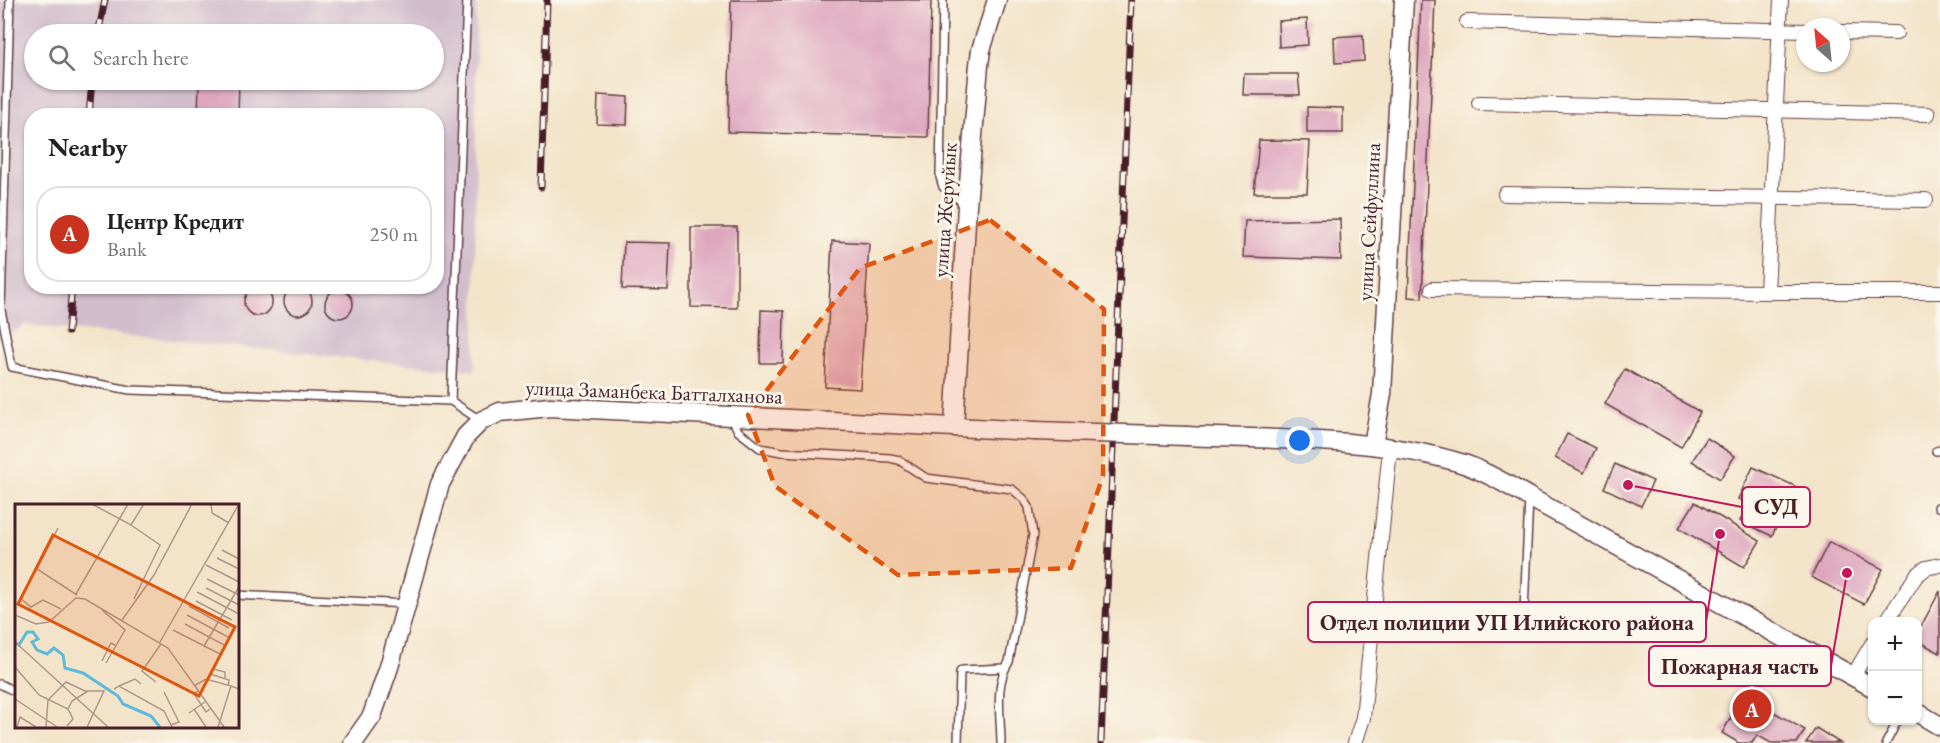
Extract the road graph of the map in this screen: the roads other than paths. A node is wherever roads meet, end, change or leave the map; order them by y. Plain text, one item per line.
1 (10, 0) edge
2 (467, 0) edge
3 (943, 0) edge
4 (997, 0) edge
5 (1404, 0) edge
6 (1781, 0) edge
7 (1467, 22) dead end
8 (1779, 30) junction
9 (1796, 31) edge
10 (1850, 32) edge
11 (1896, 33) dead end
12 (1479, 102) dead end
13 (1774, 112) junction
14 (1928, 114) dead end
15 (1504, 194) dead end
16 (1771, 197) junction
17 (1926, 200) dead end
18 (967, 206) junction
19 (1432, 289) dead end
20 (1767, 292) junction
21 (1940, 292) edge
22 (451, 401) junction
23 (731, 415) junction
24 (481, 421) junction
25 (954, 427) junction
26 (1382, 447) junction
27 (1529, 497) junction
28 (1940, 566) edge
29 (238, 595) edge
30 (406, 604) junction
31 (1889, 617) edge
32 (1523, 634) dead end
33 (1868, 651) edge
34 (1005, 668) junction
35 (1853, 676) junction
36 (0, 684) edge
37 (1868, 685) edge
38 (15, 692) edge
39 (1922, 716) edge
40 (1895, 725) edge
41 (1940, 726) edge
42 (352, 743) edge
43 (958, 743) edge
44 (1001, 743) edge
45 (1355, 743) edge
46 (1886, 743) edge

1 - 22 lane
2 - 22 lane
3 - 18 lane
4 - 18 main road, улица Жеруйык
5 - 26 main road, улица Сейфуллина
6 - 8 street
7 - 8 street
8 - 9 street
8 - 13 street
10 - 11 street
12 - 13 street
13 - 14 street
13 - 16 street
15 - 16 street
16 - 17 street
16 - 20 street
18 - 25 main road, улица Жеруйык
19 - 20 street
20 - 21 street
22 - 24 lane
23 - 24 main road, улица Заманбека Батталханова
23 - 25 main road, улица Заманбека Батталханова
23 - 34 lane
24 - 30 main road
25 - 26 main road, улица Заманбека Батталханова, bridge
26 - 27 main road
26 - 45 street
27 - 32 lane
27 - 35 main road
28 - 31 street
29 - 30 lane
30 - 42 main road
33 - 35 street
34 - 43 lane
34 - 44 lane
35 - 37 main road
36 - 38 lane
39 - 41 main road
40 - 46 lane

